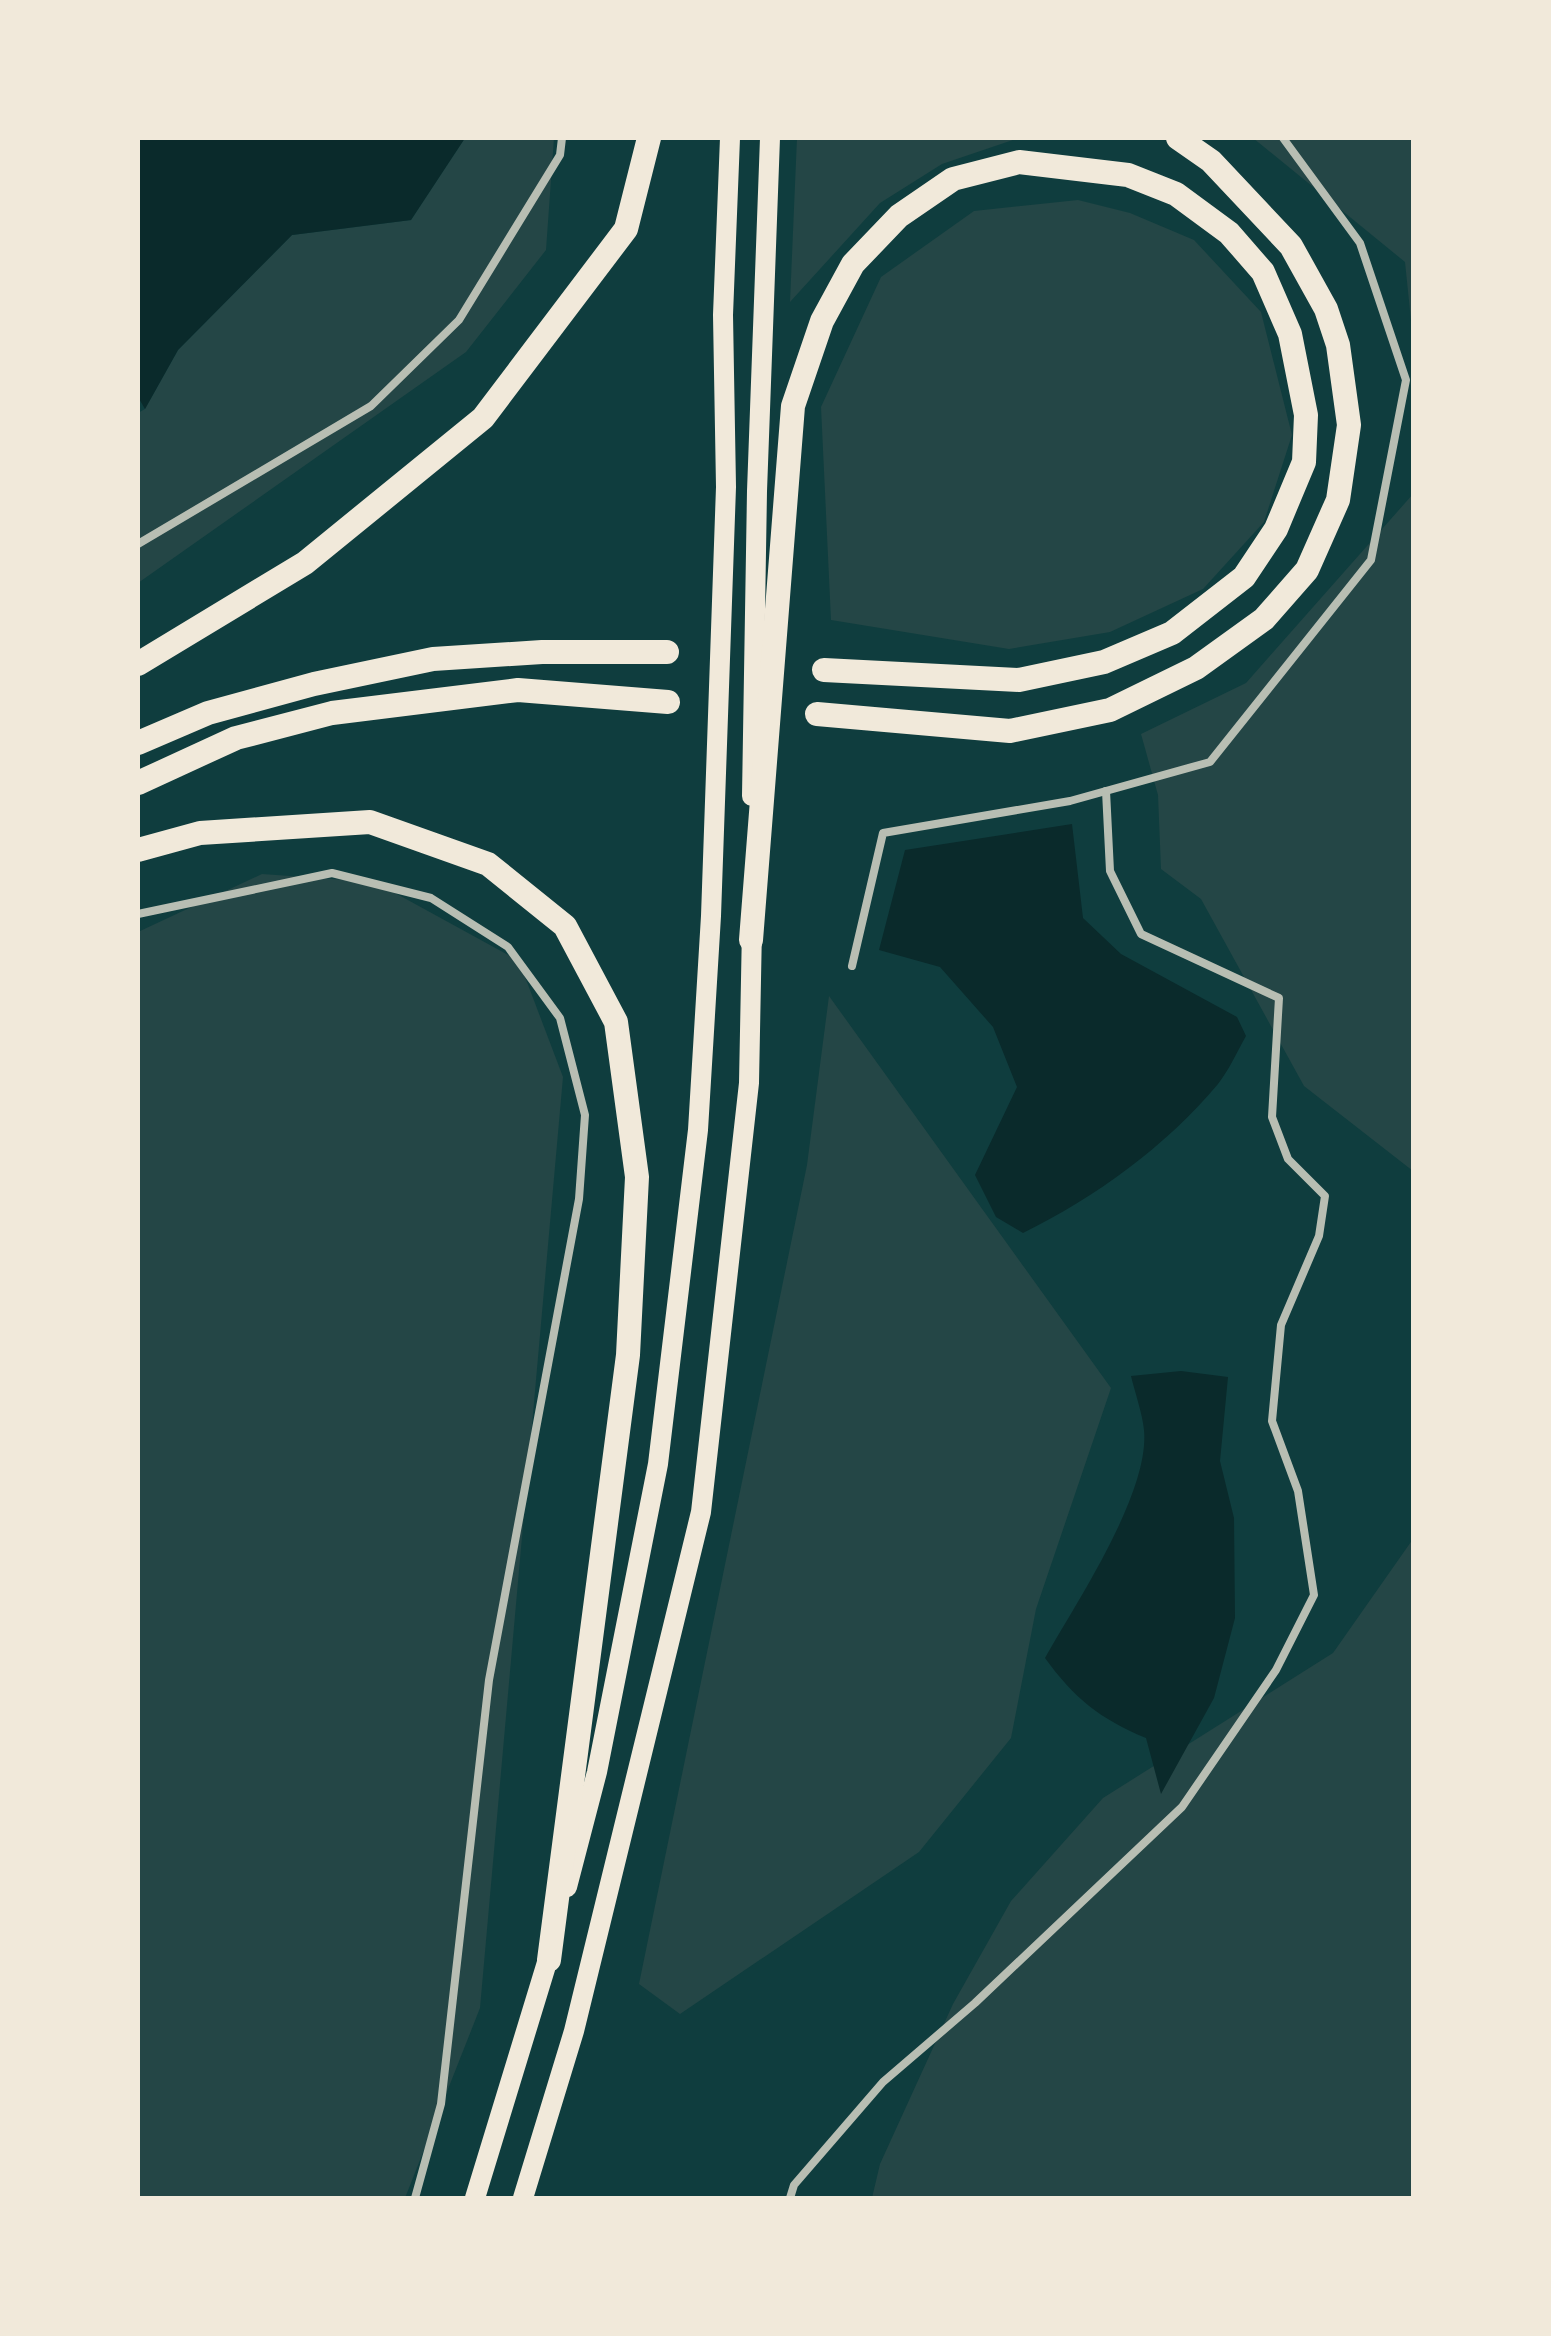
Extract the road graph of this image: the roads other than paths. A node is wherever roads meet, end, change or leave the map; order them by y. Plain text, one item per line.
1 (562, 138) edge
2 (649, 138) edge
3 (730, 138) edge
4 (770, 138) edge
5 (1178, 138) edge
6 (1283, 138) edge
7 (138, 544) edge
8 (667, 652) dead end
9 (138, 664) edge
10 (824, 670) dead end
11 (668, 702) dead end
12 (817, 714) dead end
13 (138, 743) edge
14 (138, 783) edge
15 (1106, 791) junction
16 (138, 850) edge
17 (138, 914) edge
18 (751, 940) junction
19 (852, 966) dead end
20 (549, 1960) junction
21 (415, 2198) edge
22 (475, 2198) edge
23 (523, 2198) edge
24 (790, 2198) edge

1 - 7 street
2 - 9 highway
3 - 20 main road
4 - 18 main road
5 - 12 highway
6 - 15 street
8 - 13 highway
10 - 18 highway
11 - 14 highway
15 - 19 street
15 - 24 street
16 - 20 highway
17 - 21 street
18 - 23 main road
20 - 22 main road

